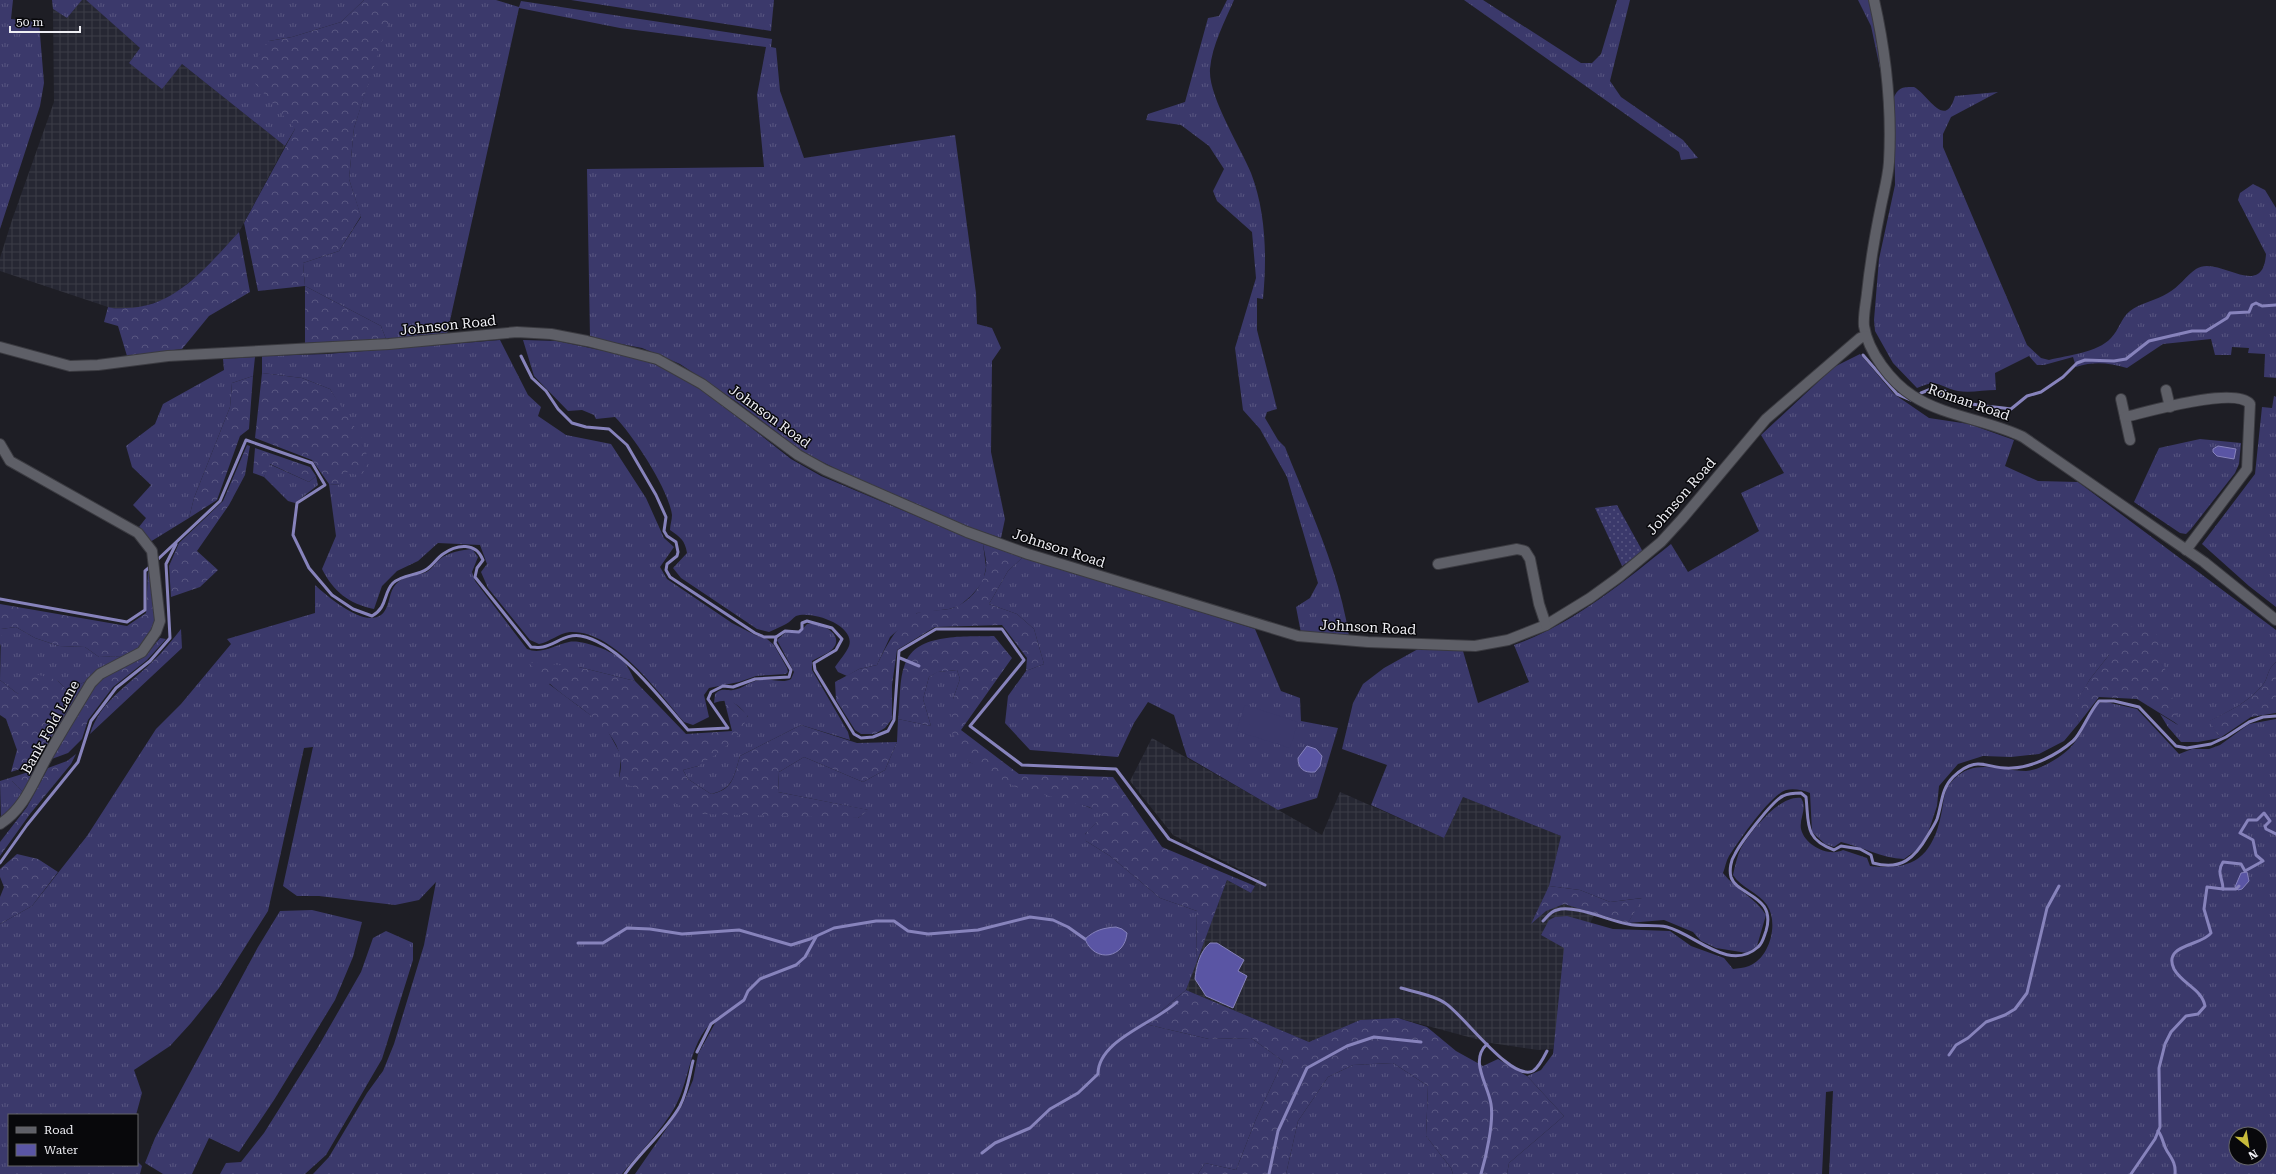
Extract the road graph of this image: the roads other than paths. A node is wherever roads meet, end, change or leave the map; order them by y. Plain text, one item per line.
1 (1874, 0) edge
2 (1866, 336) junction
3 (0, 347) edge
4 (2166, 390) dead end
5 (2121, 399) dead end
6 (2170, 406) junction
7 (2125, 417) junction
8 (2130, 440) dead end
9 (0, 444) edge
10 (2186, 550) junction
11 (1438, 564) dead end
12 (2276, 620) edge
13 (1546, 625) junction
14 (0, 824) edge

1 - 2 street, Roman Road
2 - 10 street, Roman Road
2 - 13 street, Johnson Road
3 - 13 street, Johnson Road
4 - 6 street
5 - 7 street
6 - 7 street
6 - 10 street
7 - 8 street
9 - 14 street, Bank Fold Lane
10 - 12 street, Roman Road
11 - 13 street

